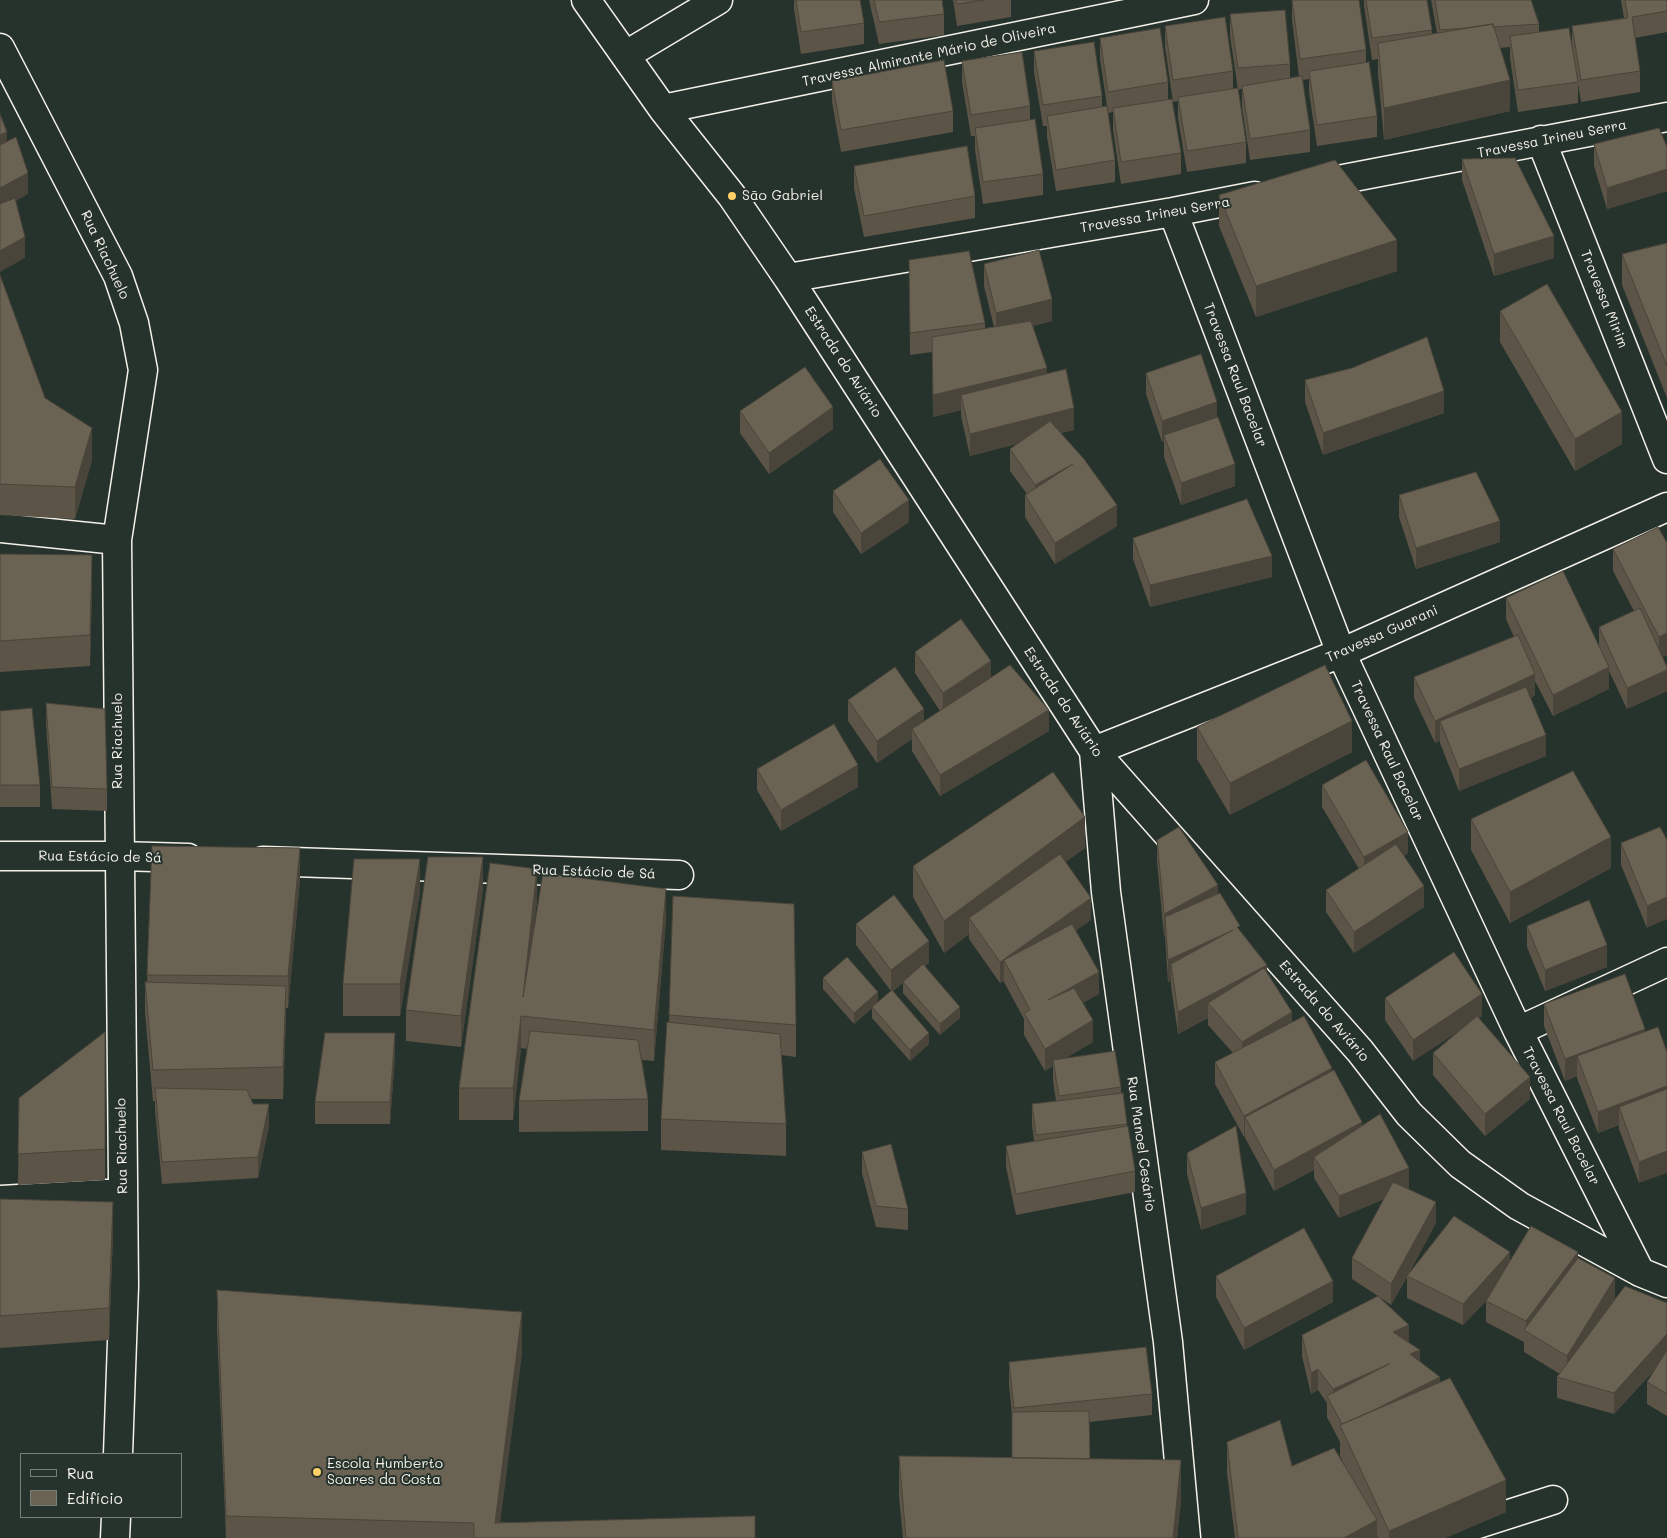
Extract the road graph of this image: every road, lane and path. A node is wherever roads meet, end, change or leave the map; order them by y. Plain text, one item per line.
1 (586, 0) edge
2 (718, 0) edge
3 (1194, 0) edge
4 (626, 55) junction
5 (2, 57) edge
6 (663, 109) junction
7 (1667, 117) edge
8 (1541, 140) junction
9 (1174, 212) junction
10 (788, 278) junction
11 (1667, 458) edge
12 (1667, 508) edge
13 (0, 528) edge
14 (117, 540) junction
15 (1341, 653) junction
16 (1094, 751) junction
17 (0, 856) edge
18 (119, 856) junction
19 (679, 875) dead end
20 (1667, 962) edge
21 (1518, 1030) junction
22 (123, 1193) junction
23 (0, 1200) edge
24 (1640, 1272) junction
25 (1667, 1283) edge
26 (118, 1453) edge
27 (1553, 1500) dead end
28 (116, 1518) edge
29 (115, 1538) edge
30 (1186, 1538) edge
31 (1434, 1538) edge

1 - 4 street, Estrada do Aviário
2 - 4 street
3 - 6 street, Travessa Almirante Mário de Oliveira
4 - 6 street, Estrada do Aviário
5 - 14 street, Rua Riachuelo
6 - 10 street, Estrada do Aviário
7 - 8 street, Travessa Irineu Serra
8 - 9 street, Travessa Irineu Serra
8 - 11 street, Travessa Mirim
9 - 10 street, Travessa Irineu Serra
9 - 15 street, Travessa Raul Bacelar
10 - 16 street, Estrada do Aviário
12 - 15 street, Travessa Guarani
13 - 14 street
14 - 18 street, Rua Riachuelo
15 - 16 street, Travessa Guarani
15 - 21 street, Travessa Raul Bacelar
16 - 24 street, Estrada do Aviário
16 - 30 street, Rua Manoel Cesário
17 - 18 street, Rua Estácio de Sá
18 - 19 street, Rua Estácio de Sá
18 - 22 street, Rua Riachuelo
20 - 21 street
21 - 24 street, Travessa Raul Bacelar
22 - 23 street
22 - 26 street, Rua Riachuelo
24 - 25 street, Estrada do Aviário
27 - 31 street
28 - 29 street

